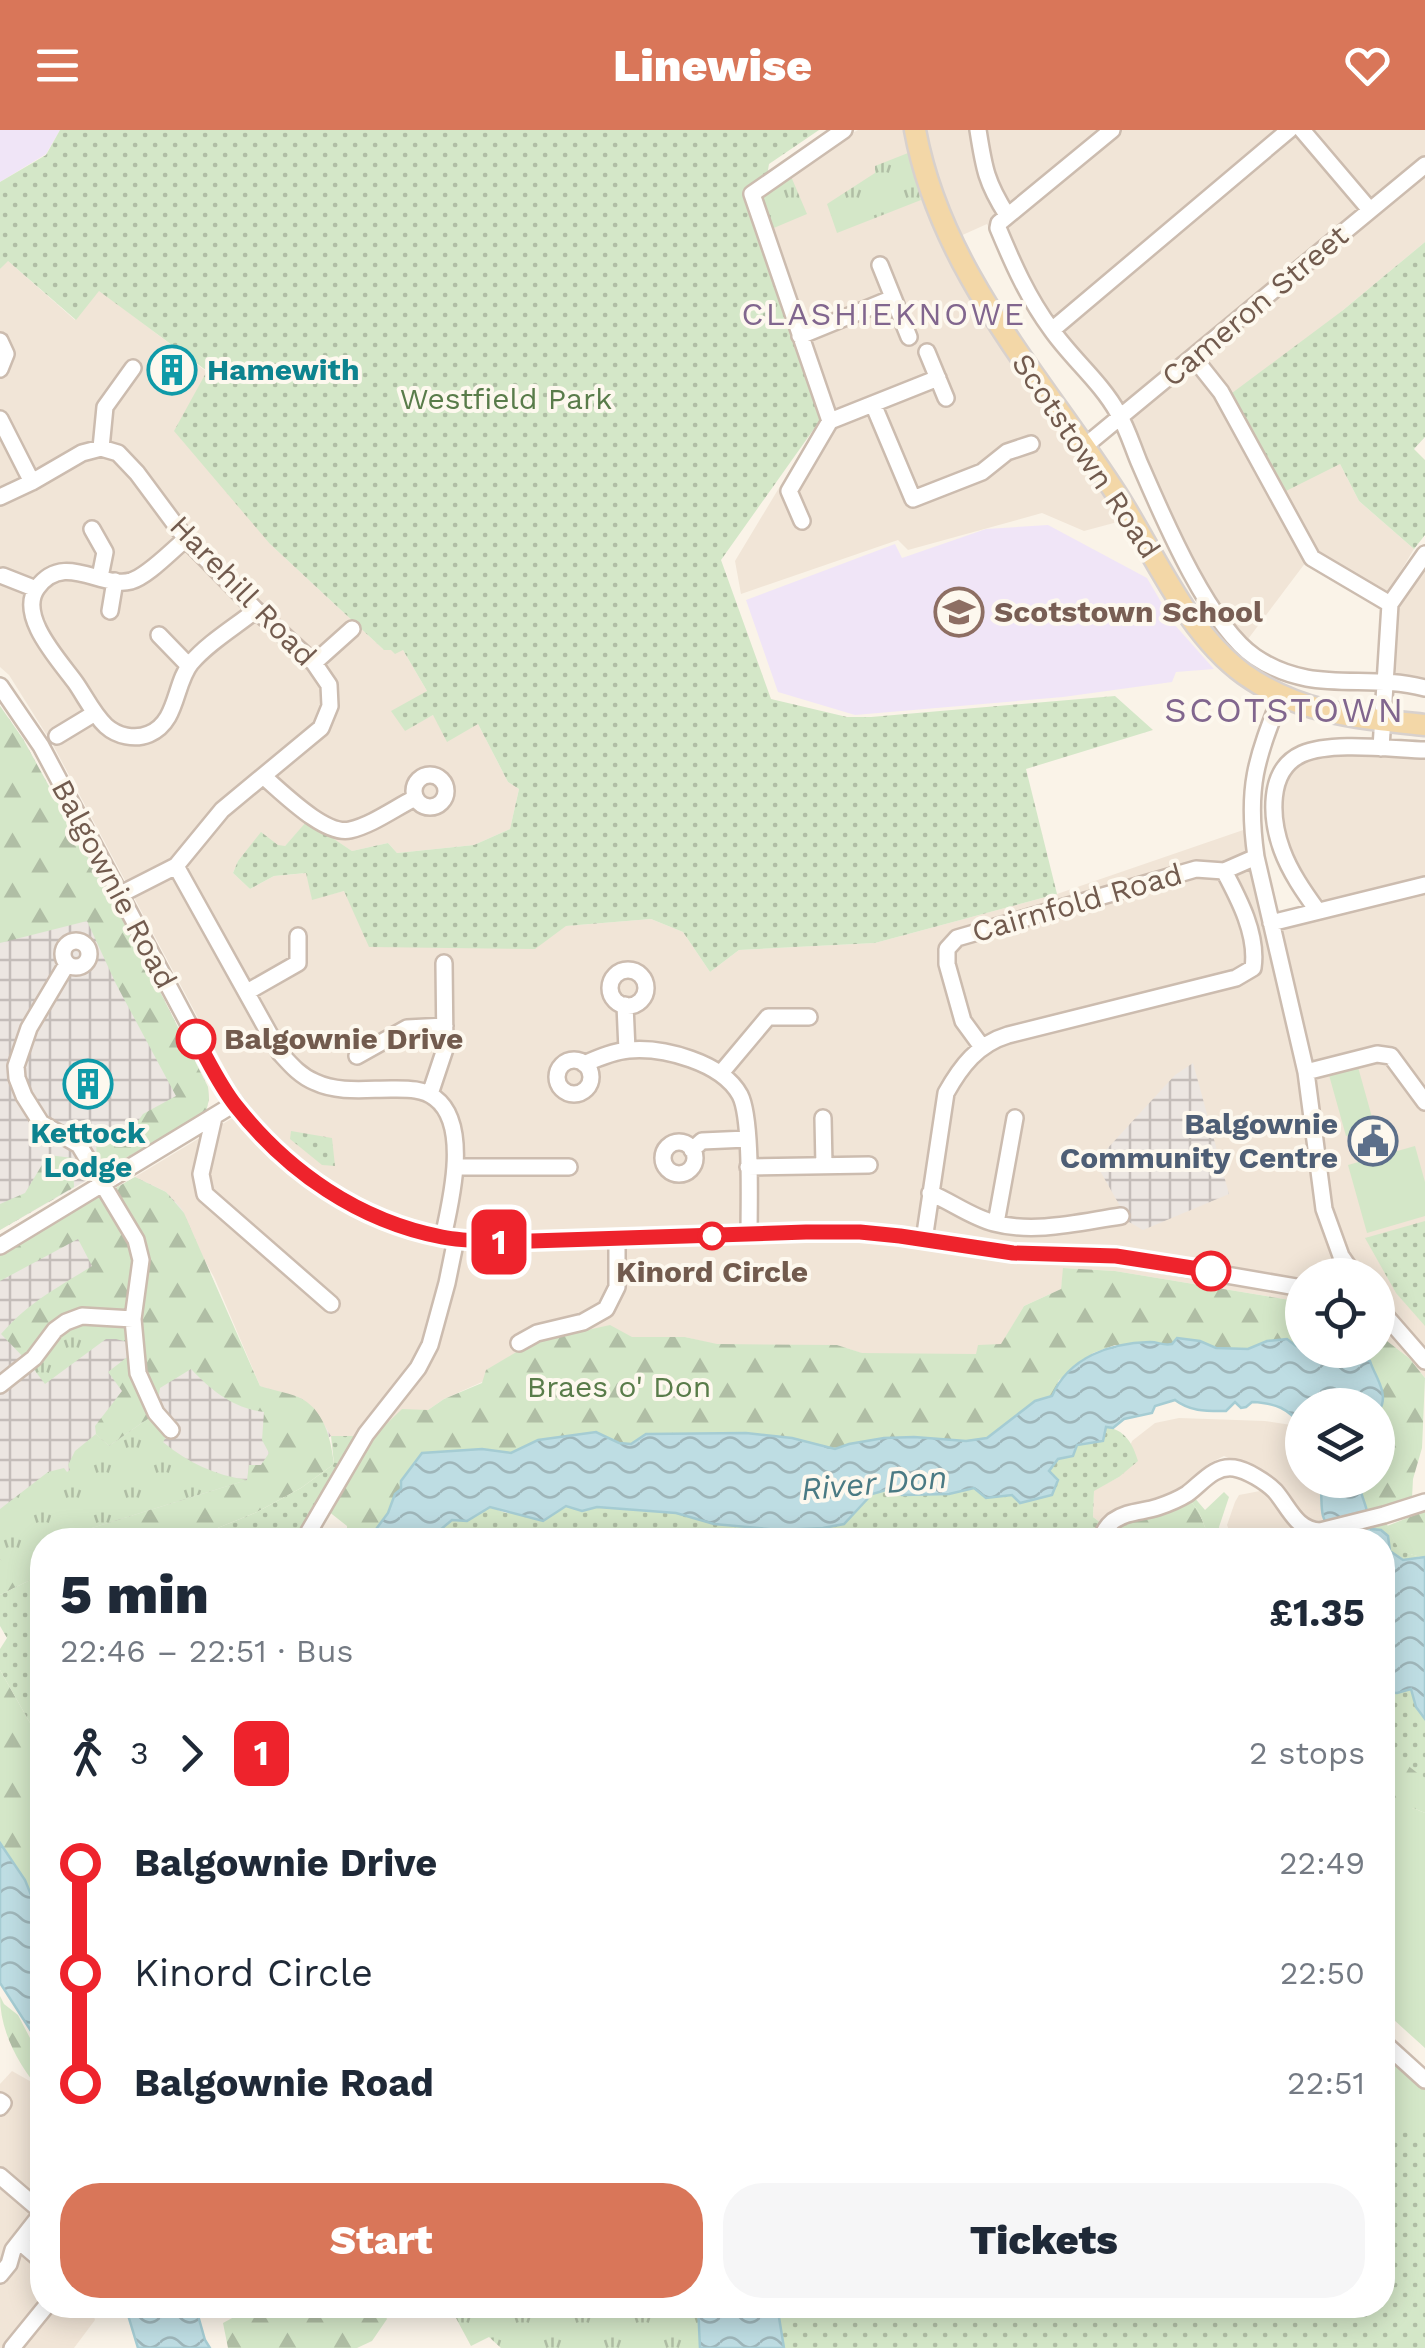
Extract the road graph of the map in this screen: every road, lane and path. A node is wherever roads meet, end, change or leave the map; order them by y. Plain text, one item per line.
1 (844, 130) edge
2 (915, 130) edge
3 (978, 130) edge
4 (1112, 130) edge
5 (1289, 130) edge
6 (1302, 130) edge
7 (1425, 165) edge
8 (1370, 210) junction
9 (1007, 215) junction
10 (880, 266) dead end
11 (893, 298) junction
12 (1052, 330) junction
13 (800, 336) junction
14 (909, 338) dead end
15 (0, 342) edge
16 (927, 352) dead end
17 (1194, 358) junction
18 (0, 368) edge
19 (132, 368) dead end
20 (938, 378) junction
21 (946, 398) dead end
22 (873, 404) junction
23 (1120, 417) junction
24 (0, 418) edge
25 (830, 422) junction
26 (1031, 444) dead end
27 (1086, 446) junction
28 (101, 448) junction
29 (32, 482) junction
30 (0, 497) edge
31 (802, 521) dead end
32 (92, 529) dead end
33 (186, 539) junction
34 (1425, 554) edge
35 (3, 576) dead end
36 (108, 579) junction
37 (36, 589) junction
38 (1390, 604) junction
39 (110, 610) dead end
40 (256, 610) junction
41 (352, 628) dead end
42 (159, 636) dead end
43 (314, 663) junction
44 (188, 666) junction
45 (1386, 683) junction
46 (0, 686) edge
47 (1425, 688) edge
48 (1281, 696) junction
49 (96, 712) junction
50 (1383, 720) junction
51 (1425, 724) edge
52 (57, 736) dead end
53 (1382, 748) junction
54 (1425, 750) edge
55 (263, 776) junction
56 (415, 798) dead end
57 (1256, 856) junction
58 (176, 866) junction
59 (1224, 871) junction
60 (1425, 885) edge
61 (119, 894) junction
62 (1318, 910) junction
63 (1271, 924) junction
64 (298, 936) dead end
65 (444, 963) dead end
66 (66, 964) dead end
67 (247, 992) junction
68 (624, 1005) dead end
69 (810, 1017) dead end
70 (445, 1026) junction
71 (982, 1047) junction
72 (627, 1050) junction
73 (356, 1056) dead end
74 (584, 1064) dead end
75 (1306, 1072) junction
76 (721, 1073) junction
77 (430, 1094) junction
78 (1425, 1102) edge
79 (234, 1104) junction
80 (214, 1117) junction
81 (823, 1118) dead end
82 (1015, 1118) dead end
83 (747, 1139) junction
84 (692, 1150) dead end
85 (869, 1165) dead end
86 (824, 1166) junction
87 (456, 1167) junction
88 (748, 1167) junction
89 (570, 1168) dead end
90 (103, 1185) junction
91 (930, 1193) junction
92 (1120, 1216) dead end
93 (996, 1224) junction
94 (749, 1234) junction
95 (450, 1238) junction
96 (617, 1239) junction
97 (924, 1240) junction
98 (0, 1246) edge
99 (1343, 1258) edge
100 (1285, 1285) edge
101 (331, 1304) dead end
102 (133, 1319) junction
103 (1395, 1326) edge
104 (520, 1343) dead end
105 (1425, 1361) edge
106 (0, 1385) edge
107 (171, 1430) dead end
108 (1421, 1503) edge
109 (311, 1528) edge
110 (1107, 1528) edge
111 (1308, 1528) edge
112 (1335, 1528) edge
113 (1395, 2053) edge
114 (1425, 2080) edge
115 (0, 2176) edge
116 (30, 2202) edge
117 (30, 2224) edge
118 (11, 2244) edge
119 (0, 2275) edge
120 (37, 2318) edge
121 (12, 2348) edge

1 - 13 street
2 - 27 main road, Scotstown Road
3 - 9 street
4 - 9 street
5 - 12 street
6 - 8 street
7 - 8 street, Cameron Street
8 - 17 street, Cameron Street
9 - 12 street
10 - 11 street
11 - 13 street
11 - 14 street
12 - 23 street
13 - 25 street
15 - 18 street
16 - 20 street
17 - 23 street, Cameron Street
17 - 38 street
19 - 28 street
20 - 21 street
20 - 22 street
22 - 25 street
22 - 26 street
23 - 27 street, Cameron Street
23 - 45 street
24 - 29 street
25 - 31 street
27 - 48 main road, Scotstown Road
28 - 29 street
28 - 33 street, Harehill Road
29 - 30 street
32 - 36 street
33 - 36 street
33 - 40 street, Harehill Road
34 - 38 street
35 - 37 street
36 - 37 street
36 - 39 street
37 - 49 street
38 - 45 street
40 - 43 street, Harehill Road
40 - 44 street
41 - 43 street
42 - 44 street
43 - 55 street, Harehill Road
44 - 49 street
45 - 47 street
45 - 50 street
46 - 61 street, Balgownie Road
48 - 50 main road, Scotstown Road
48 - 57 street
49 - 52 street
50 - 51 main road, Scotstown Road
50 - 53 street
53 - 54 street
53 - 62 street
55 - 56 street
55 - 58 street, Harehill Road
57 - 59 street, Cairnfold Road
57 - 63 street
58 - 61 street, Harehill Road
58 - 67 street
59 - 71 street
59 - 71 street, Cairnfold Road
60 - 62 street
61 - 79 street, Balgownie Road
62 - 63 street
63 - 75 street
64 - 67 street
65 - 70 street
66 - 90 street
67 - 77 street
68 - 72 street
69 - 76 street
70 - 73 street
70 - 77 street
71 - 91 street
72 - 74 street
72 - 76 street
75 - 78 street
75 - 99 street
76 - 83 street
77 - 87 street
79 - 80 street
79 - 95 street, Balgownie Road
80 - 90 street
80 - 101 street
81 - 86 street
82 - 93 street
83 - 84 street
83 - 88 street
85 - 86 street
86 - 88 street
87 - 89 street
87 - 95 street
88 - 94 street
90 - 98 street
90 - 102 street
91 - 93 street
91 - 97 street
92 - 93 street
94 - 96 street, Balgownie Road
94 - 97 street, Balgownie Road
95 - 96 street, Balgownie Road
95 - 109 street
96 - 104 street
97 - 100 street, Balgownie Road
102 - 106 street
102 - 107 street
103 - 105 street
108 - 112 street
110 - 111 street
113 - 114 street
115 - 116 street
117 - 118 street
118 - 119 street
120 - 121 street

